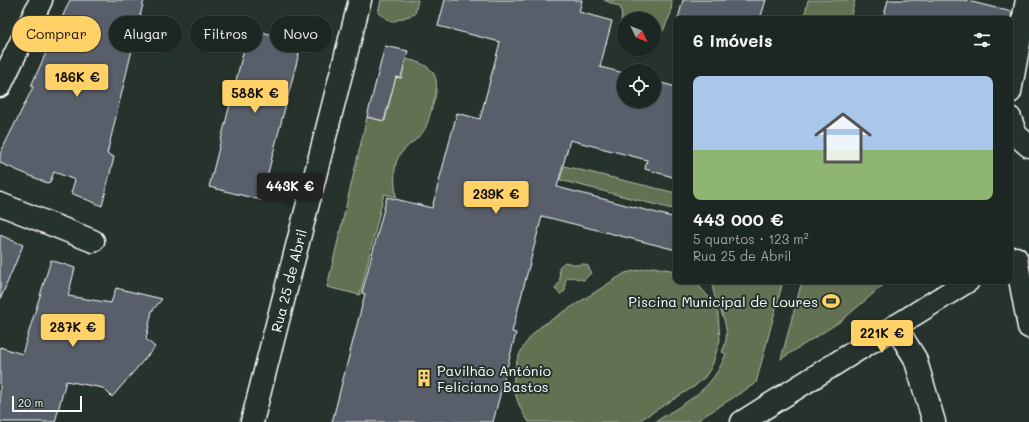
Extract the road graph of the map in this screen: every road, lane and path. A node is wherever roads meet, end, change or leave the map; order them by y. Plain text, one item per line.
1 (41, 0) edge
2 (360, 0) edge
3 (1027, 0) edge
4 (1013, 76) edge
5 (0, 86) edge
6 (1013, 126) edge
7 (1029, 146) edge
8 (0, 204) edge
9 (93, 241) dead end
10 (1018, 257) edge
11 (963, 284) edge
12 (895, 326) junction
13 (1029, 327) edge
14 (252, 422) edge
15 (742, 422) edge
16 (934, 422) edge

1 - 5 street
2 - 14 street, Rua 25 de Abril
3 - 4 street
6 - 7 street
8 - 9 street
10 - 13 street
11 - 12 street
12 - 15 street
12 - 16 street

